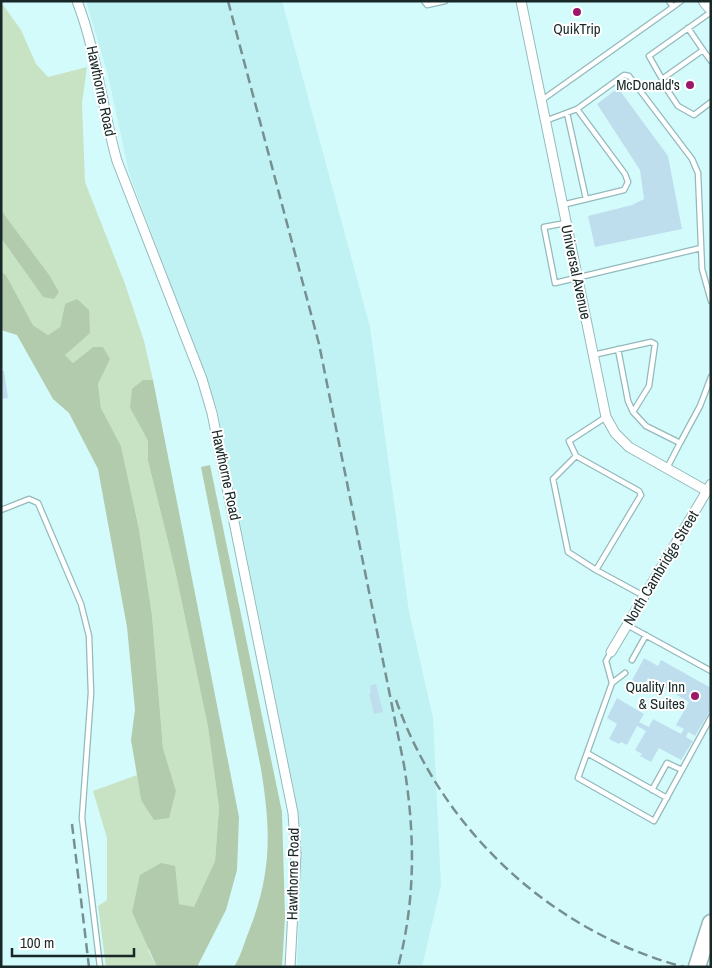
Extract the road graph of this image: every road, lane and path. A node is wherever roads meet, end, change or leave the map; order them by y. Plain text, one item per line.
1 (77, 1) edge
2 (424, 1) edge
3 (445, 1) edge
4 (521, 1) edge
5 (669, 1) edge
6 (681, 1) edge
7 (706, 1) edge
8 (673, 7) junction
9 (711, 8) edge
10 (711, 12) edge
11 (688, 28) junction
12 (703, 50) junction
13 (711, 61) edge
14 (662, 78) junction
15 (541, 100) junction
16 (711, 102) edge
17 (577, 109) junction
18 (567, 114) junction
19 (545, 121) junction
20 (586, 199) junction
21 (562, 205) junction
22 (566, 222) junction
23 (702, 248) junction
24 (577, 278) junction
25 (711, 300) edge
26 (618, 349) junction
27 (593, 355) junction
28 (711, 377) edge
29 (633, 412) junction
30 (606, 417) junction
31 (680, 443) junction
32 (576, 456) junction
33 (666, 468) junction
34 (709, 487) edge
35 (1, 510) edge
36 (596, 570) junction
37 (644, 597) junction
38 (627, 625) junction
39 (646, 635) junction
40 (612, 652) joint
41 (632, 660) dead end
42 (711, 671) edge
43 (625, 673) dead end
44 (612, 683) junction
45 (711, 717) edge
46 (587, 753) junction
47 (682, 770) junction
48 (652, 790) junction
49 (667, 798) junction
50 (711, 923) edge
51 (100, 967) edge
52 (290, 967) edge
53 (697, 967) edge

1 - 52 street, Hawthorne Road
2 - 3 lane
4 - 15 street, Universal Avenue
5 - 8 lane
6 - 8 lane
7 - 9 main road
8 - 15 lane
10 - 11 lane
11 - 12 lane
11 - 14 lane
12 - 13 lane
12 - 14 lane
14 - 16 lane
15 - 19 street, Universal Avenue
17 - 18 lane
17 - 20 lane
17 - 23 lane
18 - 19 lane
18 - 20 lane
19 - 21 street, Universal Avenue
20 - 21 lane
21 - 22 street, Universal Avenue
22 - 24 street, Universal Avenue
22 - 24 lane
23 - 24 lane
23 - 25 lane
24 - 27 street, Universal Avenue
26 - 27 lane
26 - 29 lane
26 - 29 lane
27 - 30 street, Universal Avenue
28 - 31 lane
29 - 31 lane
30 - 32 lane
30 - 33 street, Universal Avenue
31 - 33 lane
32 - 36 lane
32 - 36 lane
33 - 34 street, Universal Avenue
34 - 37 street, North Cambridge Street
35 - 51 lane
36 - 37 lane
37 - 38 street, North Cambridge Street
38 - 39 lane
38 - 40 street, North Cambridge Street
39 - 41 lane
39 - 42 lane
40 - 44 lane
43 - 44 lane
44 - 46 lane
45 - 47 lane
46 - 48 lane
46 - 49 lane
47 - 48 lane
47 - 49 lane
48 - 49 lane
50 - 53 highway

